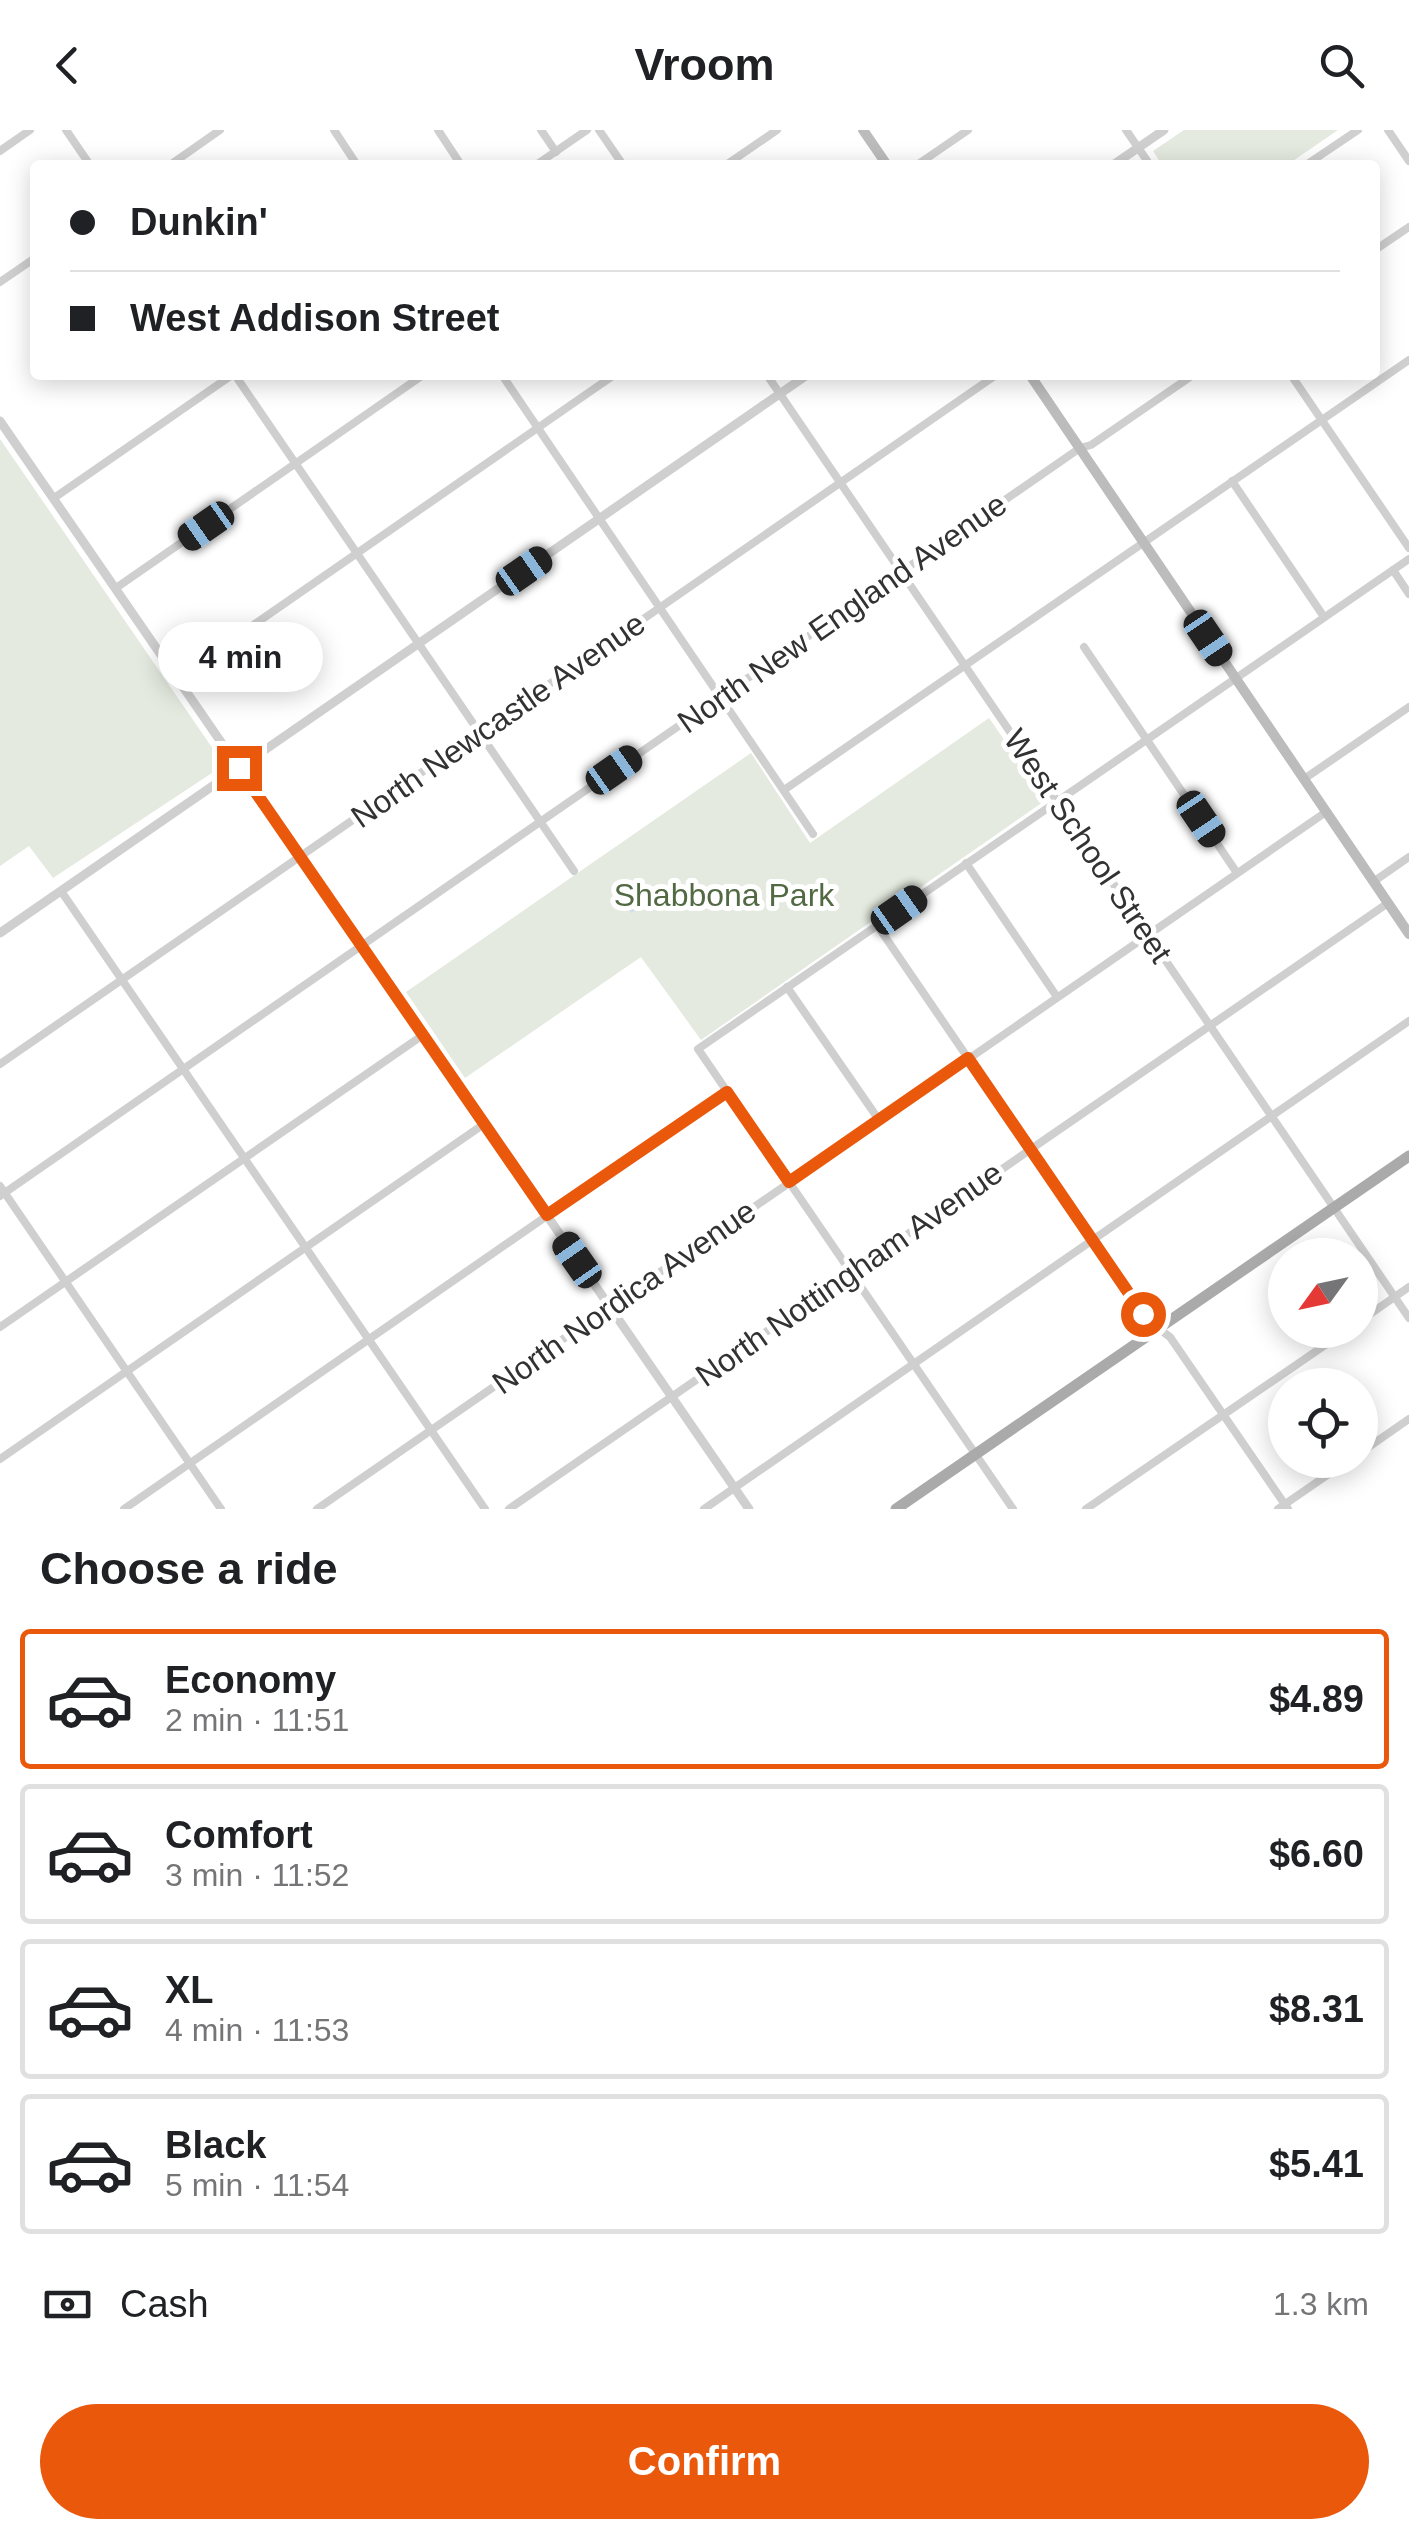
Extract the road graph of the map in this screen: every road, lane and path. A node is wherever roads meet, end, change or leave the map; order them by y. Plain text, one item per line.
1 (30, 130) edge
2 (66, 130) edge
3 (220, 130) edge
4 (334, 130) edge
5 (438, 130) edge
6 (541, 130) edge
7 (587, 130) edge
8 (599, 130) edge
9 (777, 130) edge
10 (864, 130) edge
11 (968, 130) edge
12 (1126, 130) edge
13 (1164, 130) edge
14 (1358, 130) edge
15 (1388, 130) edge
16 (1138, 148) junction
17 (0, 151) edge
18 (556, 152) junction
19 (87, 160) edge
20 (177, 160) edge
21 (355, 160) edge
22 (458, 160) edge
23 (544, 160) edge
24 (620, 160) edge
25 (733, 160) edge
26 (884, 160) edge
27 (924, 160) edge
28 (1120, 160) edge
29 (1146, 160) edge
30 (1313, 160) edge
31 (1409, 161) edge
32 (1409, 227) edge
33 (1380, 247) edge
34 (30, 261) edge
35 (0, 282) edge
36 (1409, 360) edge
37 (227, 380) edge
38 (238, 380) edge
39 (417, 380) edge
40 (505, 380) edge
41 (607, 380) edge
42 (770, 380) edge
43 (800, 380) edge
44 (989, 380) edge
45 (1033, 380) edge
46 (1186, 380) edge
47 (1294, 380) edge
48 (1380, 380) edge
49 (1380, 380) edge
50 (780, 394) junction
51 (1321, 420) junction
52 (0, 421) edge
53 (538, 428) junction
54 (1080, 448) junction
55 (296, 463) junction
56 (1232, 481) junction
57 (840, 483) junction
58 (54, 498) junction
59 (600, 518) junction
60 (1144, 543) junction
61 (1409, 548) edge
62 (358, 553) junction
63 (1409, 559) edge
64 (1393, 570) junction
65 (901, 572) junction
66 (116, 588) junction
67 (1409, 594) edge
68 (660, 608) junction
69 (1324, 617) junction
70 (420, 643) junction
71 (1084, 646) dead end
72 (965, 666) junction
73 (177, 678) junction
74 (1235, 678) junction
75 (721, 696) junction
76 (1409, 708) edge
77 (480, 732) junction
78 (1146, 739) junction
79 (239, 768) junction
80 (1304, 779) junction
81 (784, 790) junction
82 (1057, 801) junction
83 (1326, 812) junction
84 (540, 821) junction
85 (814, 834) dead end
86 (300, 857) junction
87 (1409, 857) edge
88 (966, 863) junction
89 (574, 871) dead end
90 (1237, 873) junction
91 (1373, 882) junction
92 (61, 891) junction
93 (1388, 902) junction
94 (876, 925) junction
95 (0, 933) edge
96 (1148, 934) junction
97 (1409, 934) edge
98 (361, 945) junction
99 (122, 980) junction
100 (787, 987) junction
101 (1057, 997) junction
102 (1409, 1021) edge
103 (1210, 1025) junction
104 (423, 1036) junction
105 (968, 1058) junction
106 (0, 1064) edge
107 (183, 1069) junction
108 (727, 1092) junction
109 (1272, 1116) junction
110 (879, 1120) junction
111 (484, 1124) junction
112 (1030, 1149) junction
113 (1409, 1156) edge
114 (244, 1159) junction
115 (789, 1182) junction
116 (2, 1192) edge
117 (1334, 1208) junction
118 (547, 1215) junction
119 (1092, 1240) junction
120 (306, 1248) junction
121 (851, 1273) junction
122 (66, 1282) junction
123 (1409, 1288) edge
124 (1395, 1297) junction
125 (609, 1306) junction
126 (1378, 1309) edge
127 (1409, 1318) edge
128 (0, 1327) edge
129 (1158, 1328) junction
130 (368, 1339) junction
131 (1321, 1348) edge
132 (913, 1364) junction
133 (127, 1371) junction
134 (672, 1396) junction
135 (1223, 1415) junction
136 (1409, 1419) edge
137 (431, 1430) junction
138 (1378, 1441) edge
139 (975, 1454) junction
140 (0, 1459) edge
141 (190, 1463) junction
142 (1325, 1478) edge
143 (734, 1488) junction
144 (1284, 1507) edge
145 (124, 1509) edge
146 (221, 1509) edge
147 (316, 1509) edge
148 (485, 1509) edge
149 (509, 1509) edge
150 (704, 1509) edge
151 (749, 1509) edge
152 (896, 1509) edge
153 (1012, 1509) edge
154 (1086, 1509) edge

1 - 17 street
2 - 19 street
3 - 20 street
4 - 21 street
5 - 22 street
6 - 18 street
7 - 18 street
8 - 24 street
9 - 25 street
10 - 26 main road
11 - 27 street
12 - 16 street
13 - 16 street
14 - 30 street
15 - 31 street
16 - 28 street
16 - 29 street
18 - 23 street
32 - 33 street
34 - 35 street
36 - 48 street
37 - 58 street
38 - 55 street
39 - 55 street
40 - 53 street
41 - 53 street
42 - 50 street, West School Street
43 - 50 street
44 - 57 street, North Newcastle Avenue
45 - 54 main road
46 - 54 street, North New England Avenue
47 - 51 street
49 - 51 street
50 - 57 street, West School Street
50 - 59 street
51 - 56 street
51 - 61 street
52 - 58 street
53 - 59 street
53 - 62 street
54 - 60 main road
54 - 65 street, North New England Avenue
55 - 62 street
55 - 66 street
56 - 60 street
56 - 69 street
57 - 65 street, West School Street
57 - 68 street, North Newcastle Avenue
58 - 66 street
59 - 68 street
59 - 70 street
60 - 72 street
60 - 74 main road
62 - 70 street
62 - 73 street
63 - 64 street
64 - 67 street
64 - 69 street
65 - 72 street, West School Street
65 - 75 street, North New England Avenue
66 - 73 street
68 - 75 street
68 - 77 street, North Newcastle Avenue
69 - 74 street
70 - 77 street
70 - 79 street
71 - 78 street
72 - 81 street
72 - 82 street, West School Street
73 - 79 street
74 - 78 street
74 - 80 main road
75 - 81 street
75 - 84 street, North New England Avenue
76 - 80 street
77 - 84 street
77 - 86 street, North Newcastle Avenue
78 - 82 street
78 - 90 street
79 - 86 street
79 - 92 street
80 - 83 main road
81 - 85 street
82 - 88 street
82 - 96 street, West School Street
83 - 90 street, North Nordica Avenue
83 - 91 main road
84 - 89 street
84 - 98 street, North New England Avenue
86 - 98 street
86 - 99 street, North Newcastle Avenue
87 - 91 street
88 - 94 street
88 - 101 street
90 - 96 street, North Nordica Avenue
91 - 93 main road
92 - 95 street
92 - 99 street
93 - 97 main road
93 - 103 street, North Nottingham Avenue
94 - 100 street
94 - 105 street
96 - 101 street, North Nordica Avenue
96 - 103 street, West School Street
98 - 104 street
98 - 107 street, North New England Avenue
99 - 106 street, North Newcastle Avenue
99 - 107 street
100 - 108 street
100 - 110 street
101 - 105 street, North Nordica Avenue
102 - 109 street
103 - 109 street, West School Street
103 - 112 street, North Nottingham Avenue
104 - 111 street
104 - 114 street
105 - 110 street, North Nordica Avenue
105 - 112 street
107 - 114 street
107 - 116 street, North New England Avenue
108 - 115 street
108 - 118 street
109 - 117 street, West School Street
109 - 119 street
110 - 115 street, North Nordica Avenue
111 - 118 street
111 - 120 street
112 - 119 street
112 - 121 street, North Nottingham Avenue
113 - 117 main road
114 - 120 street
114 - 122 street
115 - 121 street
115 - 125 street, North Nordica Avenue
116 - 122 street
117 - 124 street, West School Street
117 - 129 main road
118 - 125 street
118 - 130 street
119 - 129 street
119 - 132 street
120 - 130 street
120 - 133 street
121 - 132 street
121 - 134 street, North Nottingham Avenue
122 - 128 street
122 - 133 street
123 - 124 street
124 - 126 street
124 - 127 street, West School Street
125 - 134 street
125 - 137 street, North Nordica Avenue
129 - 135 street
129 - 139 main road
130 - 137 street
130 - 141 street
131 - 135 street
132 - 139 street
132 - 143 street
133 - 140 street
133 - 141 street
134 - 143 street
134 - 149 street, North Nottingham Avenue
135 - 144 street
135 - 154 street
136 - 138 street
137 - 147 street, North Nordica Avenue
137 - 148 street
139 - 152 main road
139 - 153 street
141 - 145 street
141 - 146 street
142 - 144 street
143 - 150 street
143 - 151 street

